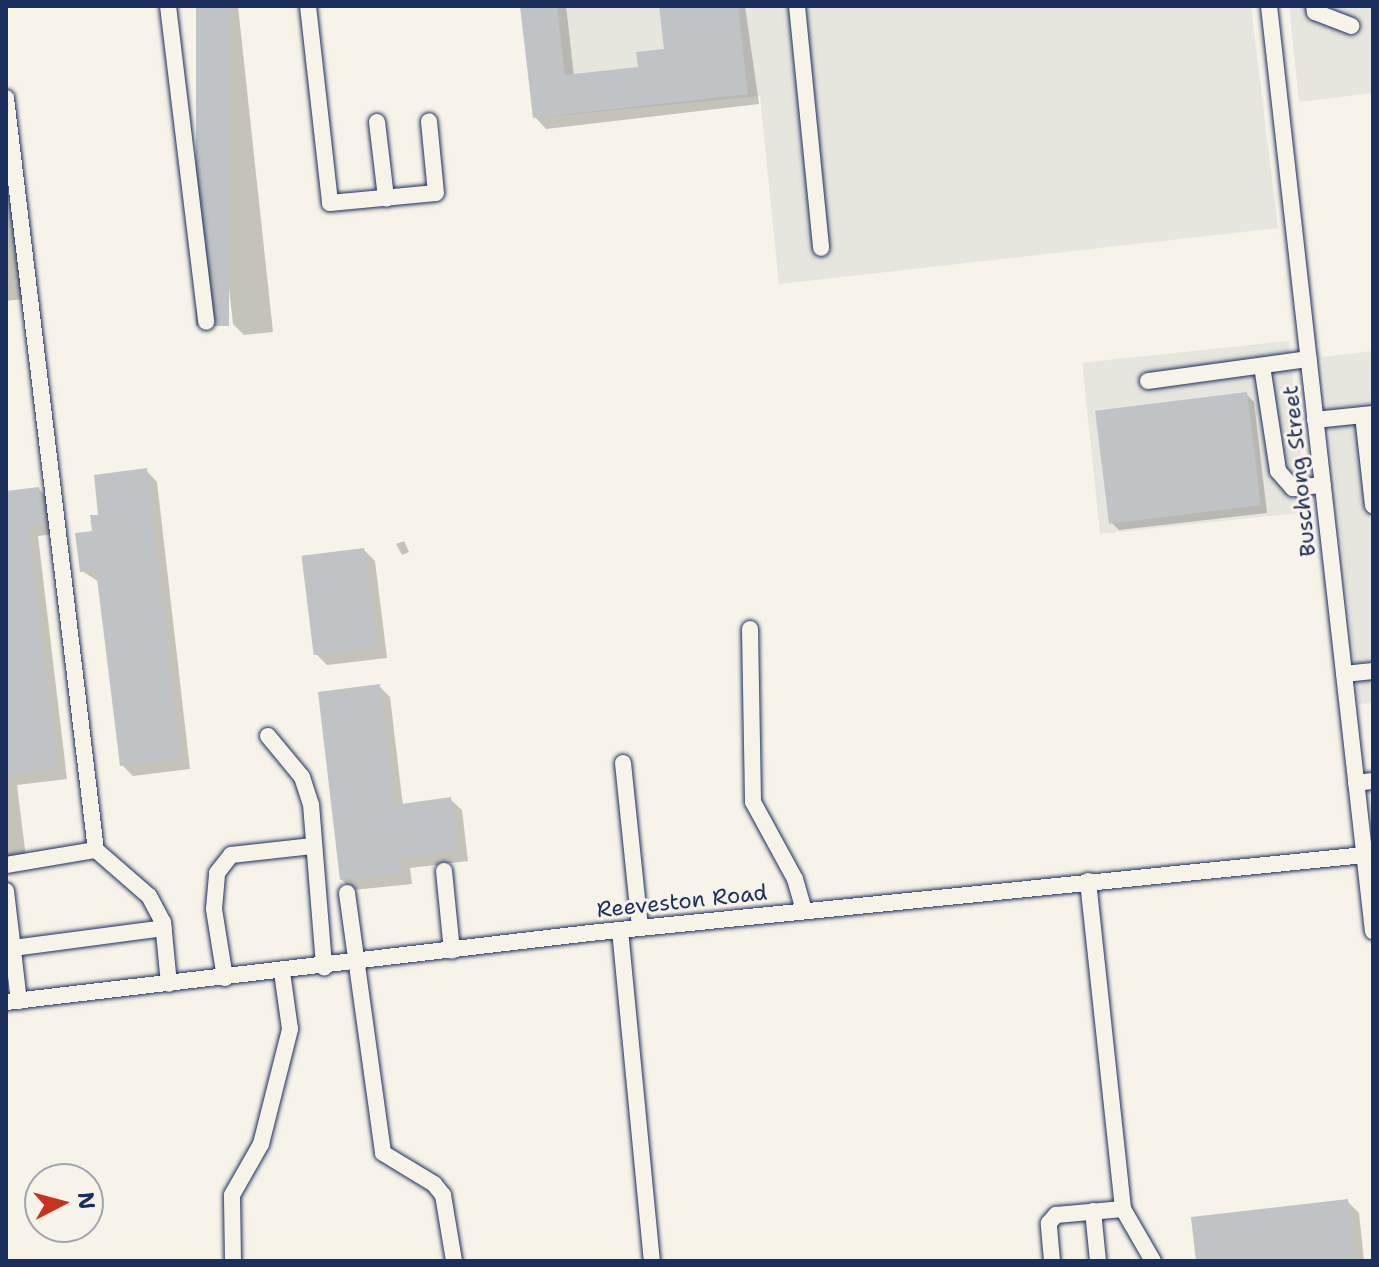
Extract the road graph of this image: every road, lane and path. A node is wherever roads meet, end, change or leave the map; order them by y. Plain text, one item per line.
1 (168, 6) edge
2 (308, 6) edge
3 (797, 6) edge
4 (1269, 6) edge
5 (1314, 6) edge
6 (1351, 26) dead end
7 (6, 98) edge
8 (429, 121) dead end
9 (377, 122) dead end
10 (386, 198) junction
11 (821, 248) dead end
12 (206, 322) dead end
13 (1309, 359) junction
14 (1262, 366) junction
15 (1148, 381) dead end
16 (1368, 415) edge
17 (1315, 420) junction
18 (1323, 485) junction
19 (1373, 505) edge
20 (750, 629) dead end
21 (1373, 671) edge
22 (1344, 674) junction
23 (268, 736) dead end
24 (623, 763) dead end
25 (1365, 782) edge
26 (313, 846) junction
27 (96, 850) junction
28 (1364, 855) junction
29 (6, 865) edge
30 (444, 871) dead end
31 (1088, 881) junction
32 (6, 891) edge
33 (347, 893) dead end
34 (804, 911) junction
35 (164, 928) junction
36 (640, 928) junction
37 (620, 930) junction
38 (1373, 931) edge
39 (13, 948) junction
40 (452, 951) junction
41 (357, 964) junction
42 (324, 967) junction
43 (282, 972) junction
44 (225, 978) junction
45 (169, 984) junction
46 (13, 1002) edge
47 (1123, 1209) junction
48 (1093, 1211) junction
49 (233, 1261) edge
50 (454, 1261) edge
51 (652, 1261) edge
52 (1052, 1261) edge
53 (1098, 1261) edge
54 (1153, 1261) edge

1 - 12 street
2 - 10 street
3 - 11 street
4 - 13 street, Buschong Street
5 - 6 street
7 - 27 street
8 - 10 street
9 - 10 street
13 - 14 street
13 - 17 street, Buschong Street
14 - 15 street
14 - 18 street
16 - 17 street
16 - 19 street
17 - 18 street, Buschong Street
18 - 22 street, Buschong Street
20 - 34 street
21 - 22 street
22 - 25 street, Buschong Street
23 - 26 street
24 - 36 street
25 - 28 street, Buschong Street
26 - 42 street
26 - 44 street
27 - 29 street
27 - 35 street
28 - 31 street, Reeveston Road
28 - 38 street, Buschong Street
30 - 40 street
31 - 34 street, Reeveston Road
31 - 47 street
32 - 39 street
33 - 41 street
34 - 36 street, Reeveston Road
35 - 39 street
35 - 45 street
36 - 37 street, Reeveston Road
37 - 40 street, Reeveston Road
37 - 51 street
39 - 46 street
40 - 41 street, Reeveston Road
41 - 42 street, Reeveston Road
41 - 50 street
42 - 43 street, Reeveston Road
43 - 44 street, Reeveston Road
43 - 49 street
44 - 45 street, Reeveston Road
45 - 46 street, Reeveston Road
47 - 48 street
47 - 54 street
48 - 52 street
48 - 53 street

